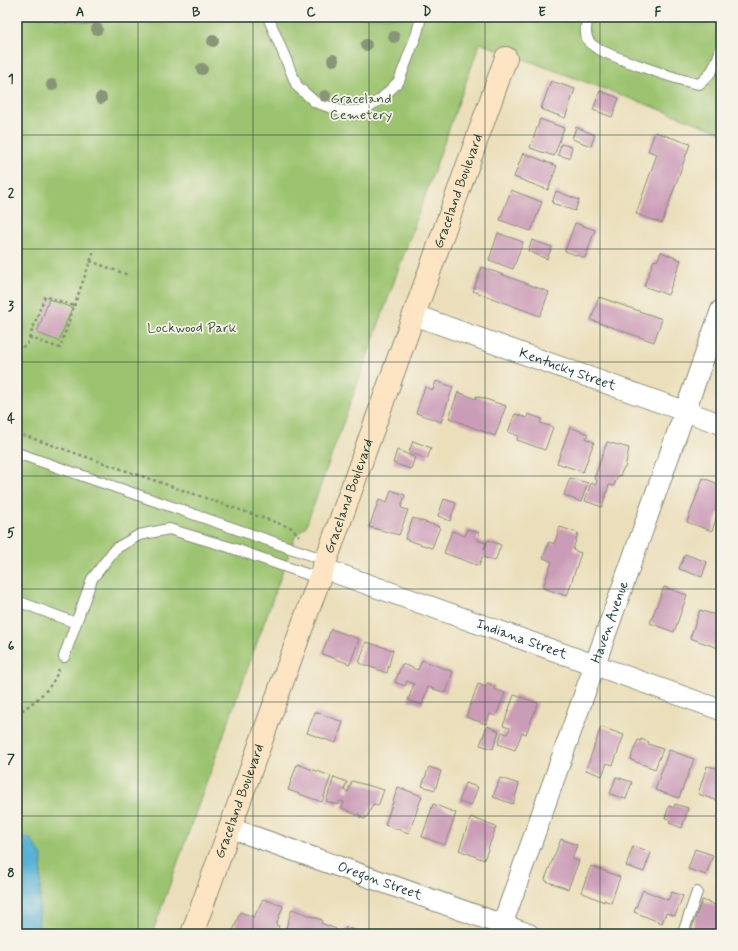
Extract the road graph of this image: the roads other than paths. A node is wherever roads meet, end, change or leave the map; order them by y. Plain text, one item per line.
1 (57, 17) edge
2 (97, 17) edge
3 (268, 17) edge
4 (421, 17) edge
5 (589, 17) edge
6 (721, 48) edge
7 (506, 58) dead end
8 (721, 310) edge
9 (414, 315) junction
10 (685, 411) junction
11 (721, 424) edge
12 (17, 453) edge
13 (322, 569) junction
14 (17, 601) edge
15 (76, 623) junction
16 (64, 657) road end
17 (595, 665) junction
18 (721, 710) edge
19 (230, 828) junction
20 (697, 892) dead end
21 (500, 929) edge
22 (192, 934) edge
23 (529, 934) edge
24 (680, 934) edge

1 - 2 lane
3 - 4 lane
5 - 6 lane
7 - 9 street, Graceland Boulevard
8 - 10 street, Haven Avenue
9 - 10 street, Kentucky Street
9 - 13 street, Graceland Boulevard
10 - 11 street, Kentucky Street
10 - 17 street, Haven Avenue
12 - 13 lane
13 - 15 lane
13 - 17 street, Indiana Street
13 - 19 street, Graceland Boulevard
14 - 15 lane
15 - 16 lane
17 - 18 street, Indiana Street
17 - 21 street, Haven Avenue
19 - 21 street, Oregon Street
19 - 22 street, Graceland Boulevard
20 - 24 lane
21 - 23 street, Oregon Street

